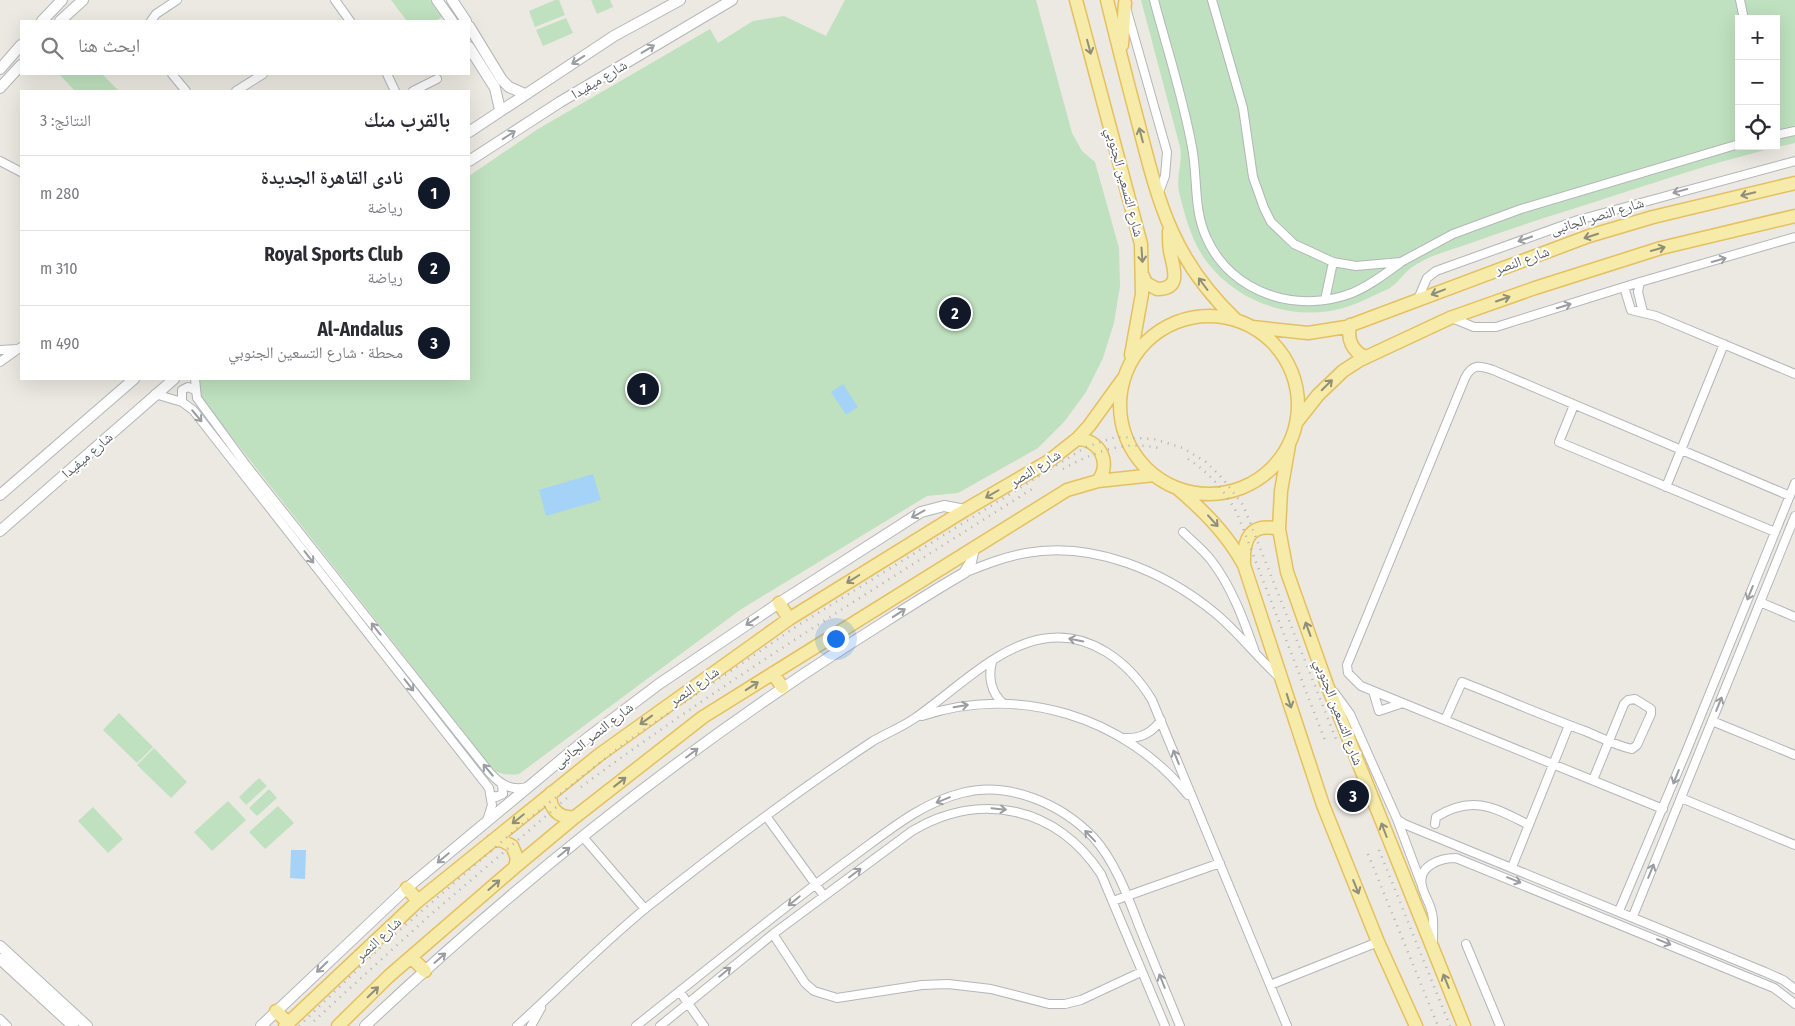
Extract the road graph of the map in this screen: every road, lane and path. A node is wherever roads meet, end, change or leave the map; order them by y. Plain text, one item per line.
1 (62, 0) edge
2 (83, 0) edge
3 (177, 0) edge
4 (335, 0) edge
5 (437, 0) edge
6 (452, 0) edge
7 (680, 0) edge
8 (732, 0) edge
9 (1076, 0) edge
10 (1107, 0) edge
11 (1154, 0) edge
12 (1212, 0) edge
13 (1740, 0) edge
14 (1125, 1) edge
15 (1743, 15) edge
16 (43, 20) edge
17 (61, 20) edge
18 (152, 20) edge
19 (346, 20) edge
20 (458, 20) edge
21 (470, 28) edge
22 (20, 46) edge
23 (470, 49) edge
24 (1121, 58) junction
25 (20, 66) edge
26 (0, 69) edge
27 (173, 75) edge
28 (261, 75) edge
29 (387, 75) edge
30 (437, 79) dead end
31 (0, 88) edge
32 (185, 90) edge
33 (238, 90) edge
34 (395, 90) edge
35 (415, 90) edge
36 (525, 94) junction
37 (500, 110) junction
38 (470, 131) edge
39 (1795, 131) edge
40 (1780, 134) edge
41 (1735, 145) edge
42 (470, 160) edge
43 (0, 161) edge
44 (1795, 161) edge
45 (20, 171) edge
46 (1795, 182) edge
47 (1157, 197) junction
48 (1795, 216) edge
49 (1169, 226) junction
50 (1793, 240) edge
51 (1333, 262) junction
52 (1401, 262) junction
53 (1143, 276) junction
54 (1640, 282) junction
55 (1624, 287) junction
56 (1418, 299) junction
57 (1325, 300) junction
58 (1642, 312) junction
59 (1450, 318) junction
60 (1236, 320) junction
61 (1350, 325) junction
62 (1252, 327) junction
63 (1724, 344) junction
64 (20, 348) edge
65 (0, 350) edge
66 (1365, 357) junction
67 (0, 362) edge
68 (1128, 366) junction
69 (1795, 374) edge
70 (1123, 379) junction
71 (133, 380) edge
72 (173, 380) edge
73 (194, 380) edge
74 (195, 390) junction
75 (155, 394) junction
76 (182, 402) junction
77 (1574, 405) junction
78 (1296, 423) junction
79 (1077, 439) junction
80 (1288, 445) junction
81 (1681, 451) junction
82 (1154, 475) junction
83 (1098, 481) junction
84 (1795, 484) edge
85 (1666, 487) junction
86 (1177, 488) junction
87 (0, 495) edge
88 (1790, 496) junction
89 (965, 510) junction
90 (1795, 516) edge
91 (1279, 529) junction
92 (0, 532) edge
93 (1183, 532) dead end
94 (1775, 532) junction
95 (974, 547) junction
96 (1244, 565) junction
97 (1760, 569) junction
98 (964, 573) junction
99 (1771, 574) junction
100 (1760, 602) junction
101 (779, 603) junction
102 (1795, 617) edge
103 (790, 620) junction
104 (1257, 656) junction
105 (992, 662) junction
106 (773, 673) junction
107 (1282, 680) junction
108 (1327, 685) junction
109 (782, 688) junction
110 (1373, 691) junction
111 (1003, 703) junction
112 (1402, 703) junction
113 (914, 718) junction
114 (1161, 720) junction
115 (1445, 720) junction
116 (1712, 721) junction
117 (1569, 725) junction
118 (1125, 738) junction
119 (1610, 741) junction
120 (1686, 752) junction
121 (1795, 755) edge
122 (1698, 756) junction
123 (1554, 764) junction
124 (1593, 780) junction
125 (502, 785) junction
126 (530, 786) junction
127 (551, 792) junction
128 (491, 795) junction
129 (1681, 798) junction
130 (1194, 802) junction
131 (1663, 809) junction
132 (766, 816) junction
133 (575, 817) junction
134 (1397, 818) junction
135 (486, 822) junction
136 (1435, 824) dead end
137 (1529, 825) junction
138 (583, 837) junction
139 (492, 841) junction
140 (1795, 845) edge
141 (1473, 851) junction
142 (1468, 862) junction
143 (1220, 863) junction
144 (515, 867) junction
145 (1512, 867) junction
146 (1632, 882) junction
147 (815, 884) junction
148 (1421, 885) junction
149 (407, 888) junction
150 (1645, 888) junction
151 (824, 896) junction
152 (1127, 896) junction
153 (418, 901) junction
154 (1113, 901) junction
155 (645, 909) junction
156 (1619, 911) junction
157 (1633, 916) junction
158 (773, 934) junction
159 (1378, 942) junction
160 (1466, 944) dead end
161 (0, 946) edge
162 (1433, 947) junction
163 (1723, 954) junction
164 (412, 957) junction
165 (0, 959) edge
166 (1718, 965) junction
167 (425, 971) junction
168 (1141, 972) junction
169 (1270, 985) junction
170 (1793, 985) edge
171 (680, 992) junction
172 (544, 1001) junction
173 (687, 1002) junction
174 (1795, 1004) edge
175 (276, 1011) junction
176 (0, 1019) edge
177 (286, 1024) edge
178 (7, 1026) edge
179 (72, 1026) edge
180 (87, 1026) edge
181 (261, 1026) edge
182 (338, 1026) edge
183 (365, 1026) edge
184 (517, 1026) edge
185 (531, 1026) edge
186 (636, 1026) edge
187 (660, 1026) edge
188 (704, 1026) edge
189 (1165, 1026) edge
190 (1180, 1026) edge
191 (1287, 1026) edge
192 (1416, 1026) edge
193 (1464, 1026) edge
194 (1500, 1026) edge

1 - 16 street
2 - 17 street
3 - 18 street
4 - 19 street
5 - 20 street
6 - 20 street
7 -> 36 street, شارع ميفيدا
42 -> 8 street, شارع ميفيدا
9 -> 53 main road, شارع التسعين الجنوبي
10 - 24 main road, شارع التسعين الجنوبي
11 - 57 street
12 - 51 street
13 - 15 street
14 - 24 main road
14 - 47 street
21 - 36 street
22 - 26 street
23 - 37 street
47 -> 24 main road, شارع التسعين الجنوبي
25 - 31 street
27 - 32 street
28 - 33 street
29 - 34 street
30 - 35 street
36 - 37 street, شارع ميفيدا
37 - 38 street, شارع ميفيدا
39 - 40 street
41 - 52 street
43 - 45 street
44 -> 56 street, شارع النصر الجانبى
46 -> 56 main road, شارع النصر
47 - 49 main road, شارع التسعين الجنوبي
59 -> 48 main road
49 - 53 main road
60 -> 49 main road, شارع التسعين الجنوبي
54 -> 50 street
51 - 52 street
51 - 57 street
52 - 57 street
53 - 68 main road, شارع التسعين الجنوبي
54 - 55 street
54 - 58 street
55 - 58 street
59 -> 55 street
56 - 61 main road, شارع النصر
58 - 63 street
59 - 66 main road
60 - 62 main road
60 - 68 main road
61 - 62 main road, شارع النصر
61 - 66 main road
62 - 78 main road
63 - 69 street
63 - 81 street
64 - 65 street
64 - 67 street
78 -> 66 main road
68 - 70 main road
70 - 79 main road, شارع النصر
70 - 82 main road
71 - 87 street, شارع ميفيدا
72 - 75 street, شارع ميفيدا
73 - 74 street
74 - 76 street
125 -> 74 street
75 - 76 street
75 - 92 street, شارع ميفيدا
76 -> 128 street
77 - 81 street
77 - 85 street
77 - 110 street
78 - 80 main road
79 - 83 main road
79 -> 89 main road, شارع النصر
80 - 86 main road
80 - 91 main road, شارع التسعين الجنوبي
81 - 85 street
81 - 88 street
82 - 83 main road
82 - 86 main road
83 - 95 main road
84 - 88 street
85 - 94 street
86 -> 96 main road
88 - 94 street
89 -> 101 street, شارع النصر الجانبى
89 -> 103 main road, شارع النصر
90 - 99 street
91 - 96 main road
108 -> 91 main road, شارع التسعين الجنوبي
93 - 104 street
94 - 97 street
95 - 98 street
95 - 106 main road
96 - 107 main road
97 - 99 street
97 -> 120 street
98 - 104 street
109 -> 98 street
99 - 100 street
100 - 102 street
116 -> 100 street
101 - 103 main road
101 -> 126 street, شارع النصر الجانبى
103 -> 127 main road, شارع النصر
104 - 107 street
105 - 111 street
105 - 113 street
114 -> 105 street
106 - 109 main road
133 -> 106 main road
107 -> 159 main road
108 - 134 street
162 -> 108 main road, شارع التسعين الجنوبي
138 -> 109 street
110 - 112 street
110 - 112 street
113 -> 111 street
111 - 118 street
112 - 115 street
113 - 132 street
114 - 118 street
130 -> 114 street
115 - 117 street
115 - 123 street
116 - 121 street
116 - 122 street
117 - 119 street
117 - 123 street
118 - 130 street
119 - 119 street
119 - 124 street
120 - 122 street
120 -> 131 street
122 - 129 street
123 - 124 street
123 - 137 street
124 - 131 street
125 - 126 street
125 - 128 street
126 - 135 street, شارع النصر الجانبى
127 - 133 main road
127 -> 139 main road, شارع النصر
128 - 135 street
129 - 140 street
150 -> 129 street
130 - 143 street
131 - 146 street
132 - 147 street
132 - 155 street
133 - 144 main road
134 - 141 street
134 - 148 street
135 -> 149 street, شارع النصر الجانبى
136 - 137 street
137 - 145 street
138 - 155 street
167 -> 138 street
139 - 144 main road
139 - 153 main road, شارع النصر
141 - 142 street
141 - 145 street
142 - 148 street
142 -> 166 street
143 - 152 street
143 - 169 street
164 -> 144 main road
145 - 156 street
146 - 150 street
146 - 156 street
147 - 151 street
152 -> 147 street
147 -> 171 street
148 - 162 street
149 - 153 main road
149 -> 175 street, شارع النصر الجانبى
150 - 157 street
151 -> 154 street
151 - 158 street
152 - 154 street
190 -> 152 street
153 - 177 main road, شارع النصر
154 - 168 street
155 - 172 street
156 - 157 street
157 - 163 street
158 - 168 street
173 -> 158 street
159 - 169 street
159 - 192 main road
160 - 194 street
161 - 180 street
193 -> 162 main road, شارع التسعين الجنوبي
163 - 166 street
163 - 170 street
164 - 167 main road
182 -> 164 main road
165 - 179 street
166 - 174 street
167 - 183 street
168 - 189 street
169 - 191 street
171 - 173 street
171 - 186 street
172 - 184 street
172 - 185 street
173 - 187 street
173 - 188 street
175 - 177 main road
175 - 181 street, شارع النصر الجانبى
176 - 178 street

